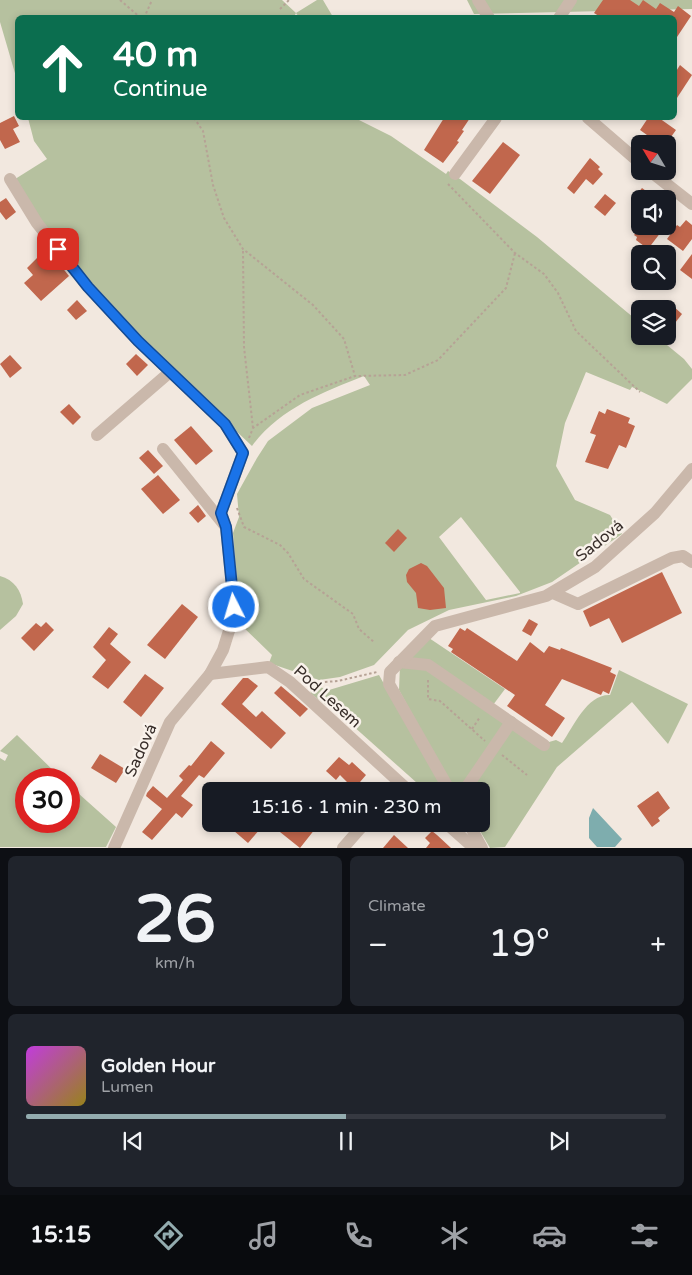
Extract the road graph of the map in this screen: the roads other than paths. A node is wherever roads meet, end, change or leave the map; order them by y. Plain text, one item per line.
1 (478, 0) edge
2 (571, 0) edge
3 (487, 15) edge
4 (561, 15) edge
5 (495, 120) edge
6 (590, 120) edge
7 (631, 155) edge
8 (455, 174) road end
9 (10, 179) dead end
10 (661, 180) edge
11 (692, 204) edge
12 (170, 372) junction
13 (97, 435) dead end
14 (163, 449) dead end
15 (692, 469) edge
16 (226, 527) junction
17 (692, 562) edge
18 (553, 593) junction
19 (394, 667) junction
20 (210, 674) junction
21 (512, 722) junction
22 (544, 744) dead end
23 (394, 782) edge
24 (445, 782) edge
25 (470, 782) edge
26 (357, 832) edge
27 (456, 832) edge
28 (473, 832) edge
29 (114, 848) edge
30 (343, 848) edge
31 (474, 848) edge
32 (482, 848) edge

1 - 3 street
2 - 4 street
5 - 8 street
6 - 7 street
9 - 12 street
10 - 11 street
12 - 13 street
12 - 16 street, Sadová
14 - 16 street
15 - 18 street, Sadová
16 - 20 street, Sadová
17 - 18 street
18 - 19 street, Sadová
19 - 21 street
19 - 24 street
20 - 23 street, Pod Lesem
20 - 29 street, Sadová
21 - 22 street
21 - 25 street
26 - 30 street
27 - 31 street
28 - 32 street

